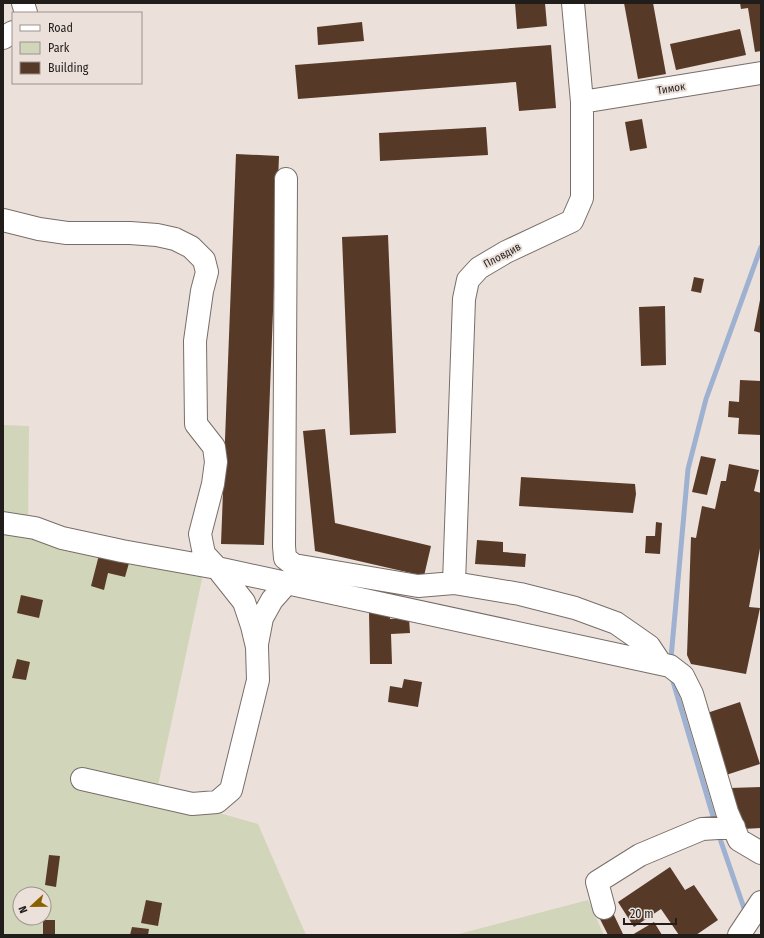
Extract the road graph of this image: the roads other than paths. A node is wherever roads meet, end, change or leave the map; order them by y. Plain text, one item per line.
1 (573, 3) edge
2 (12, 33) edge
3 (3, 38) edge
4 (761, 73) edge
5 (582, 102) junction
6 (286, 179) dead end
7 (3, 220) edge
8 (3, 523) edge
9 (218, 568) junction
10 (287, 583) junction
11 (454, 583) junction
12 (257, 646) junction
13 (661, 664) junction
14 (82, 779) dead end
15 (734, 827) junction
16 (761, 853) edge
17 (761, 902) edge
18 (604, 908) dead end
19 (739, 935) edge

1 - 5 street, Пловдив
2 - 3 street
4 - 5 street, Тимок
5 - 11 street, Пловдив
6 - 11 street
7 - 9 street
8 - 9 street
9 - 10 street
9 - 12 street
10 - 12 street
10 - 13 street
11 - 13 street
12 - 14 street
13 - 15 street
15 - 16 street
15 - 18 street
17 - 19 street

